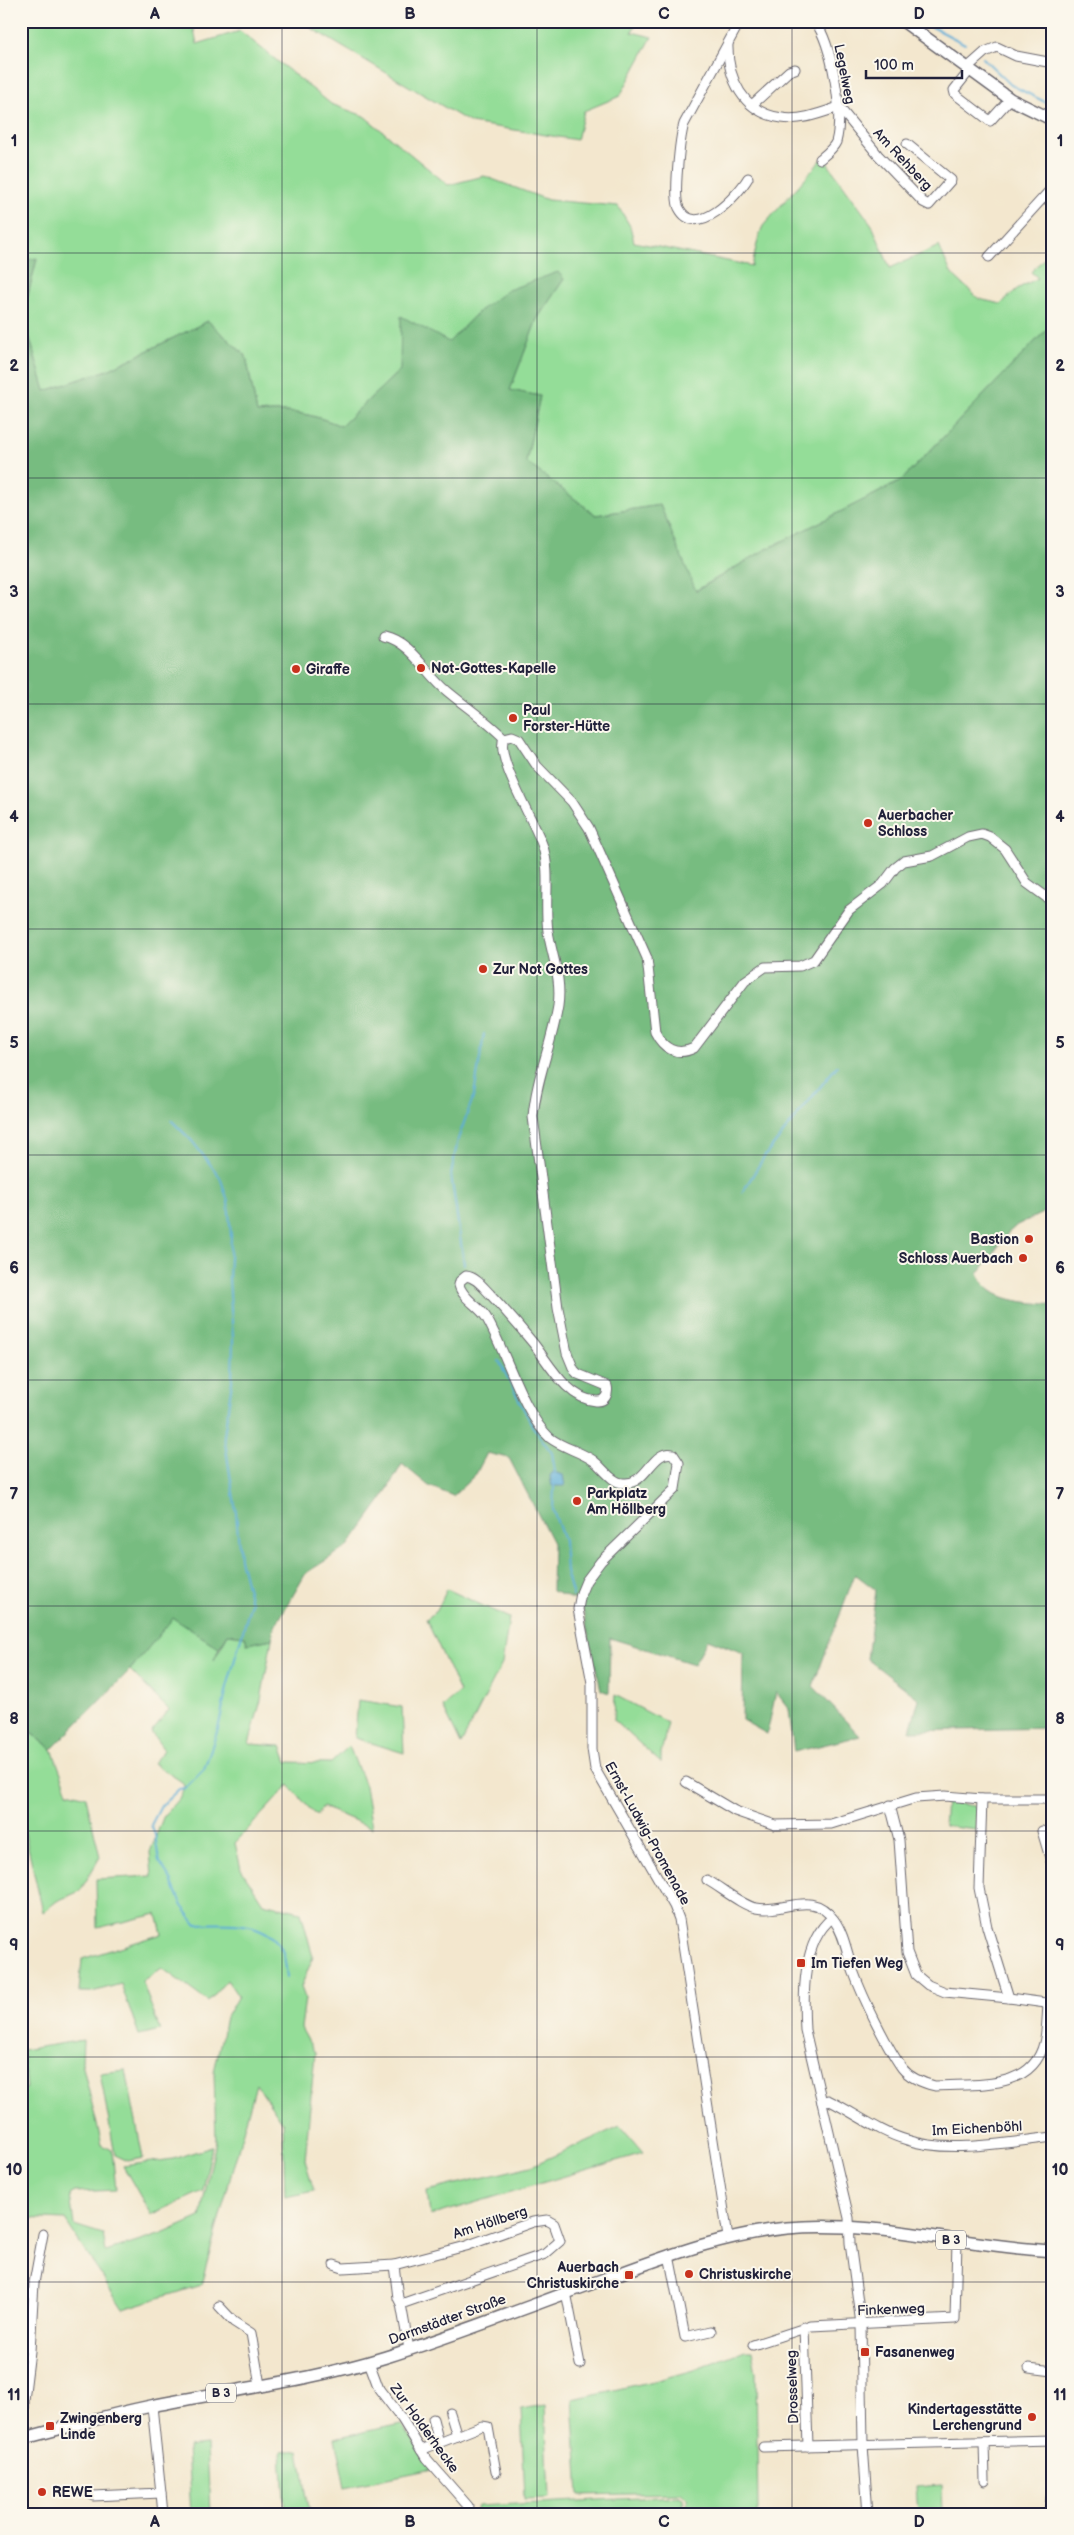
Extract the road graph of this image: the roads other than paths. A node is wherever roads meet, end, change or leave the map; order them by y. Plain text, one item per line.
1 (740, 21) edge
2 (815, 21) edge
3 (903, 21) edge
4 (728, 41) junction
5 (1053, 63) edge
6 (714, 67) junction
7 (728, 68) junction
8 (795, 69) dead end
9 (968, 69) junction
10 (1010, 100) junction
11 (752, 105) junction
12 (839, 108) junction
13 (1053, 120) edge
14 (907, 144) dead end
15 (820, 159) dead end
16 (748, 178) dead end
17 (1053, 187) edge
18 (989, 257) dead end
19 (383, 636) dead end
20 (504, 738) junction
21 (1053, 902) edge
22 (686, 1782) dead end
23 (982, 1799) junction
24 (1053, 1799) edge
25 (890, 1805) junction
26 (1042, 1831) dead end
27 (1053, 1868) edge
28 (707, 1880) dead end
29 (832, 1918) junction
30 (1009, 1998) junction
31 (1050, 2004) edge
32 (822, 2102) junction
33 (1053, 2136) edge
34 (849, 2227) junction
35 (42, 2234) dead end
36 (728, 2237) junction
37 (957, 2241) junction
38 (1053, 2251) edge
39 (669, 2255) junction
40 (334, 2264) dead end
41 (394, 2265) junction
42 (566, 2292) junction
43 (401, 2304) junction
44 (220, 2306) dead end
45 (861, 2324) junction
46 (804, 2327) junction
47 (711, 2331) dead end
48 (753, 2345) dead end
49 (409, 2349) junction
50 (26, 2352) edge
51 (369, 2362) junction
52 (580, 2364) dead end
53 (1029, 2368) dead end
54 (1053, 2371) edge
55 (260, 2386) junction
56 (152, 2406) junction
57 (450, 2413) dead end
58 (432, 2419) dead end
59 (457, 2436) junction
60 (23, 2438) edge
61 (1053, 2440) edge
62 (984, 2442) junction
63 (439, 2443) junction
64 (863, 2445) junction
65 (808, 2446) junction
66 (763, 2447) dead end
67 (421, 2450) junction
68 (496, 2472) dead end
69 (986, 2481) dead end
70 (1053, 2483) edge
71 (161, 2493) junction
72 (93, 2496) dead end
73 (468, 2506) dead end
74 (1048, 2513) edge
75 (163, 2514) edge
76 (868, 2514) edge

1 - 4 street
2 - 12 street, Legelweg
3 - 9 main road
4 - 6 street
4 - 7 street
5 - 9 street
6 - 7 street
6 - 16 street
7 - 11 street
8 - 11 street
9 - 10 main road
9 - 10 street
10 - 13 main road
11 - 12 street
12 - 14 street, Am Rehberg
12 - 15 street, Legelweg
17 - 18 street
19 - 20 street
20 - 21 street
20 - 36 street, Ernst-Ludwig-Promenade
22 - 25 street
23 - 24 street
23 - 25 street
23 - 30 street
25 - 30 street
26 - 27 street
28 - 29 street
29 - 31 street
29 - 32 street
30 - 31 street
32 - 33 street, Im Eichenböhl
32 - 34 street
34 - 36 main road, Darmstädter Straße / B 3
34 - 37 main road, Darmstädter Straße / B 3
34 - 45 street
35 - 50 street
36 - 39 main road, Darmstädter Straße / B 3
37 - 38 main road, Darmstädter Straße / B 3
37 - 45 street, Finkenweg
39 - 42 main road, Darmstädter Straße / B 3
39 - 47 street
40 - 41 street, Am Höllberg
41 - 43 street
41 - 43 street, Am Höllberg
42 - 49 main road, Darmstädter Straße / B 3
42 - 52 street
43 - 49 street
44 - 55 street
45 - 46 street, Finkenweg
45 - 64 street
46 - 48 street, Finkenweg
46 - 65 street, Drosselweg
49 - 51 main road, Darmstädter Straße / B 3
50 - 60 street
51 - 55 main road, Darmstädter Straße / B 3
51 - 67 street, Zur Holderhecke
53 - 54 street
55 - 56 main road, B 3
56 - 60 main road, B 3
56 - 71 street
57 - 59 street
58 - 63 street
59 - 63 street
59 - 68 street
61 - 62 street
62 - 64 street
62 - 69 street
63 - 67 street
64 - 65 street
64 - 76 street
65 - 66 street
67 - 73 street, Zur Holderhecke
70 - 74 street
71 - 72 street
71 - 75 street

